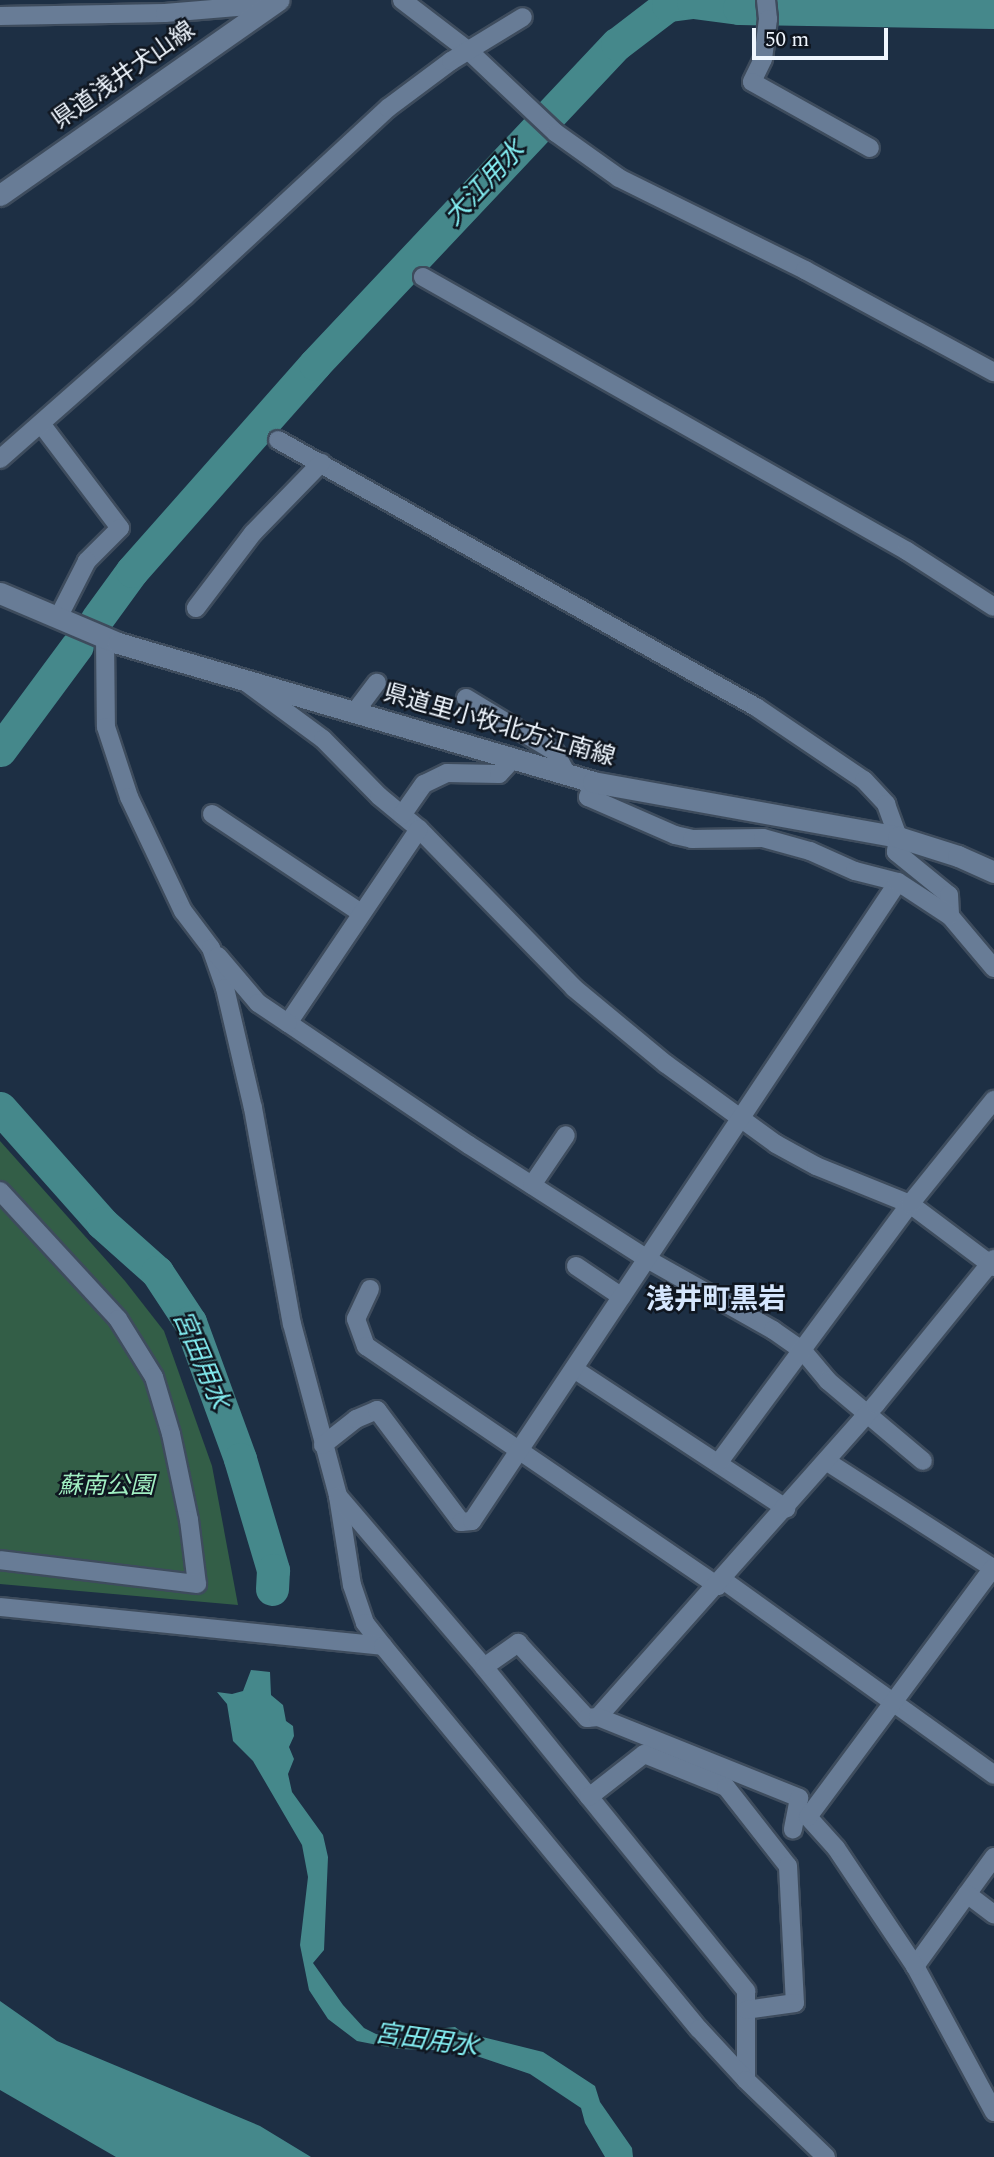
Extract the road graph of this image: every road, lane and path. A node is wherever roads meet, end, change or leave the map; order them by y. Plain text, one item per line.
1 (402, 0) edge
2 (276, 2) edge
3 (767, 6) edge
4 (166, 7) edge
5 (0, 16) edge
6 (523, 17) dead end
7 (470, 52) junction
8 (870, 148) dead end
9 (0, 195) edge
10 (423, 277) dead end
11 (994, 372) edge
12 (42, 425) junction
13 (278, 440) dead end
14 (0, 459) edge
15 (321, 463) junction
16 (0, 593) edge
17 (994, 607) edge
18 (196, 608) dead end
19 (58, 618) junction
20 (105, 638) junction
21 (244, 681) junction
22 (377, 683) dead end
23 (466, 698) dead end
24 (354, 713) junction
25 (513, 760) junction
26 (567, 775) junction
27 (593, 782) junction
28 (212, 814) dead end
29 (402, 814) junction
30 (419, 829) junction
31 (898, 837) junction
32 (994, 872) edge
33 (898, 882) junction
34 (361, 913) junction
35 (950, 916) junction
36 (211, 948) junction
37 (994, 968) edge
38 (288, 1023) junction
39 (994, 1100) edge
40 (740, 1121) junction
41 (566, 1135) dead end
42 (532, 1185) junction
43 (0, 1191) edge
44 (910, 1204) junction
45 (647, 1259) junction
46 (993, 1264) edge
47 (576, 1266) dead end
48 (370, 1289) dead end
49 (622, 1297) junction
50 (803, 1351) junction
51 (574, 1369) junction
52 (868, 1413) junction
53 (323, 1445) junction
54 (519, 1451) junction
55 (826, 1461) junction
56 (923, 1461) dead end
57 (719, 1462) junction
58 (338, 1496) junction
59 (786, 1508) junction
60 (0, 1560) edge
61 (993, 1568) edge
62 (721, 1583) junction
63 (0, 1607) edge
64 (383, 1646) junction
65 (484, 1667) junction
66 (895, 1703) junction
67 (598, 1717) junction
68 (994, 1775) edge
69 (589, 1797) junction
70 (793, 1829) dead end
71 (994, 1857) edge
72 (967, 1894) junction
73 (994, 1914) edge
74 (915, 1966) junction
75 (746, 2010) junction
76 (746, 2080) junction
77 (994, 2112) edge
78 (826, 2157) edge

1 - 7 street
2 - 4 street
2 - 9 main road, 県道浅井犬山線
3 - 8 street
4 - 5 street
6 - 7 street
7 - 11 street
7 - 12 street
10 - 17 street
12 - 14 street
12 - 19 street
13 - 15 street
15 - 18 street
15 - 31 street
16 - 19 main road, 県道里小牧北方江南線
19 - 20 main road, 県道里小牧北方江南線
20 - 21 main road, 県道里小牧北方江南線
20 - 36 street
21 - 24 main road, 県道里小牧北方江南線
21 - 29 street
22 - 24 street
23 - 26 street
24 - 25 main road, 県道里小牧北方江南線
25 - 26 main road, 県道里小牧北方江南線
25 - 29 street
26 - 27 main road, 県道里小牧北方江南線
27 - 31 main road, 県道里小牧北方江南線
27 - 33 street
28 - 34 street
29 - 30 street
30 - 34 street
30 - 40 street
31 - 32 main road, 県道里小牧北方江南線
31 - 35 street
33 - 35 street
33 - 40 street
34 - 38 street
35 - 37 street
36 - 38 street
36 - 53 street
38 - 42 street
39 - 44 street
40 - 44 street
40 - 45 street
41 - 42 street
42 - 45 street
43 - 60 street
44 - 46 street
44 - 50 street
45 - 49 street
45 - 50 street
46 - 52 street
47 - 49 street
48 - 54 street
49 - 51 street
50 - 52 street
50 - 57 street
51 - 54 street
51 - 57 street
52 - 55 street
52 - 56 street
53 - 54 street
53 - 58 street
54 - 62 street
55 - 59 street
55 - 61 street
57 - 59 street
58 - 64 street
58 - 65 street
59 - 62 street
61 - 66 street
62 - 66 street
62 - 67 street
63 - 64 street
64 - 76 street
65 - 67 street
65 - 69 street
66 - 68 street
66 - 74 street
67 - 70 street
69 - 75 street
69 - 75 street
71 - 72 street
72 - 73 street
72 - 74 street
74 - 77 street
75 - 76 street
76 - 78 street

